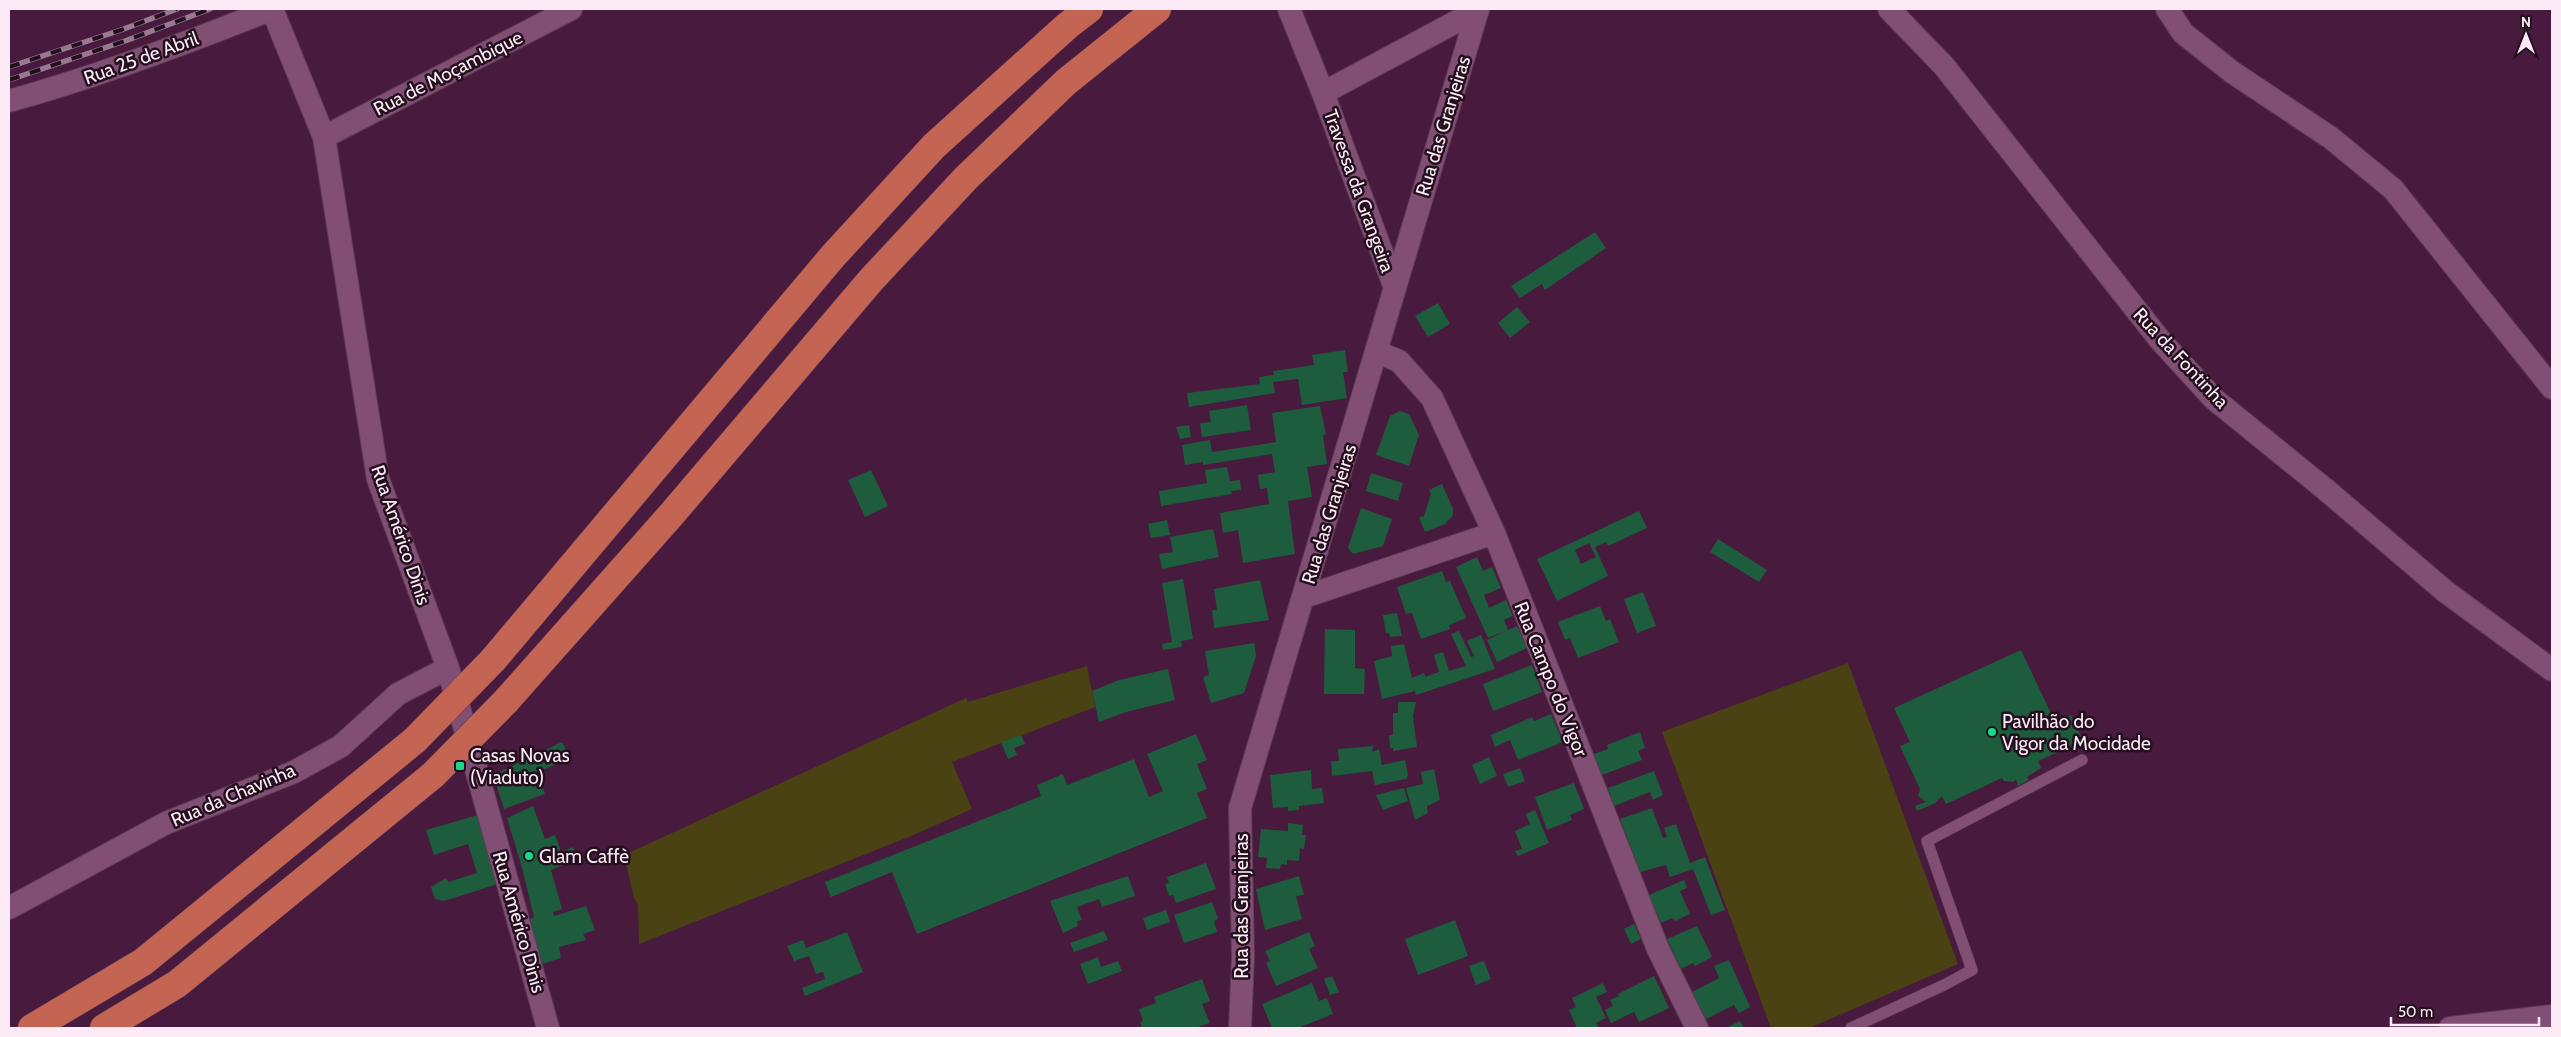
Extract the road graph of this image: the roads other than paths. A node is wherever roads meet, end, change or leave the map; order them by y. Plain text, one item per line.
1 (272, 9) edge
2 (571, 9) edge
3 (1089, 9) edge
4 (1157, 9) edge
5 (1290, 9) edge
6 (1478, 9) edge
7 (1889, 9) edge
8 (2167, 9) edge
9 (1323, 93) junction
10 (9, 100) edge
11 (324, 137) junction
12 (1395, 288) junction
13 (1378, 352) junction
14 (2552, 388) edge
15 (1494, 534) junction
16 (1304, 598) junction
17 (448, 668) junction
18 (2552, 670) edge
19 (2082, 760) dead end
20 (9, 908) edge
21 (2552, 1016) edge
22 (2488, 1026) edge
23 (32, 1028) edge
24 (104, 1028) edge
25 (548, 1028) edge
26 (1240, 1028) edge
27 (1697, 1028) edge
28 (1851, 1028) edge
29 (2450, 1028) edge

1 - 10 street, Rua 25 de Abril
1 - 11 street, Rua Américo Dinis
2 - 11 street, Rua de Moçambique
3 - 23 highway, bridge
4 - 24 highway, bridge
5 - 9 street, Travessa da Grangeira
6 - 9 street, Travessa da Grangeira
6 - 12 street, Rua das Granjeiras
7 - 18 street, Rua da Fontinha
8 - 14 street
9 - 12 street, Travessa da Grangeira
11 - 17 street, Rua Américo Dinis
12 - 13 street, Rua das Granjeiras
13 - 15 street, Rua Campo do Vigor
13 - 16 street, Rua das Granjeiras
15 - 16 street
15 - 27 street, Rua Campo do Vigor
16 - 26 street, Rua das Granjeiras
17 - 20 street, Rua da Chavinha
17 - 25 street, Rua Américo Dinis
19 - 28 lane
21 - 22 street
22 - 29 street

